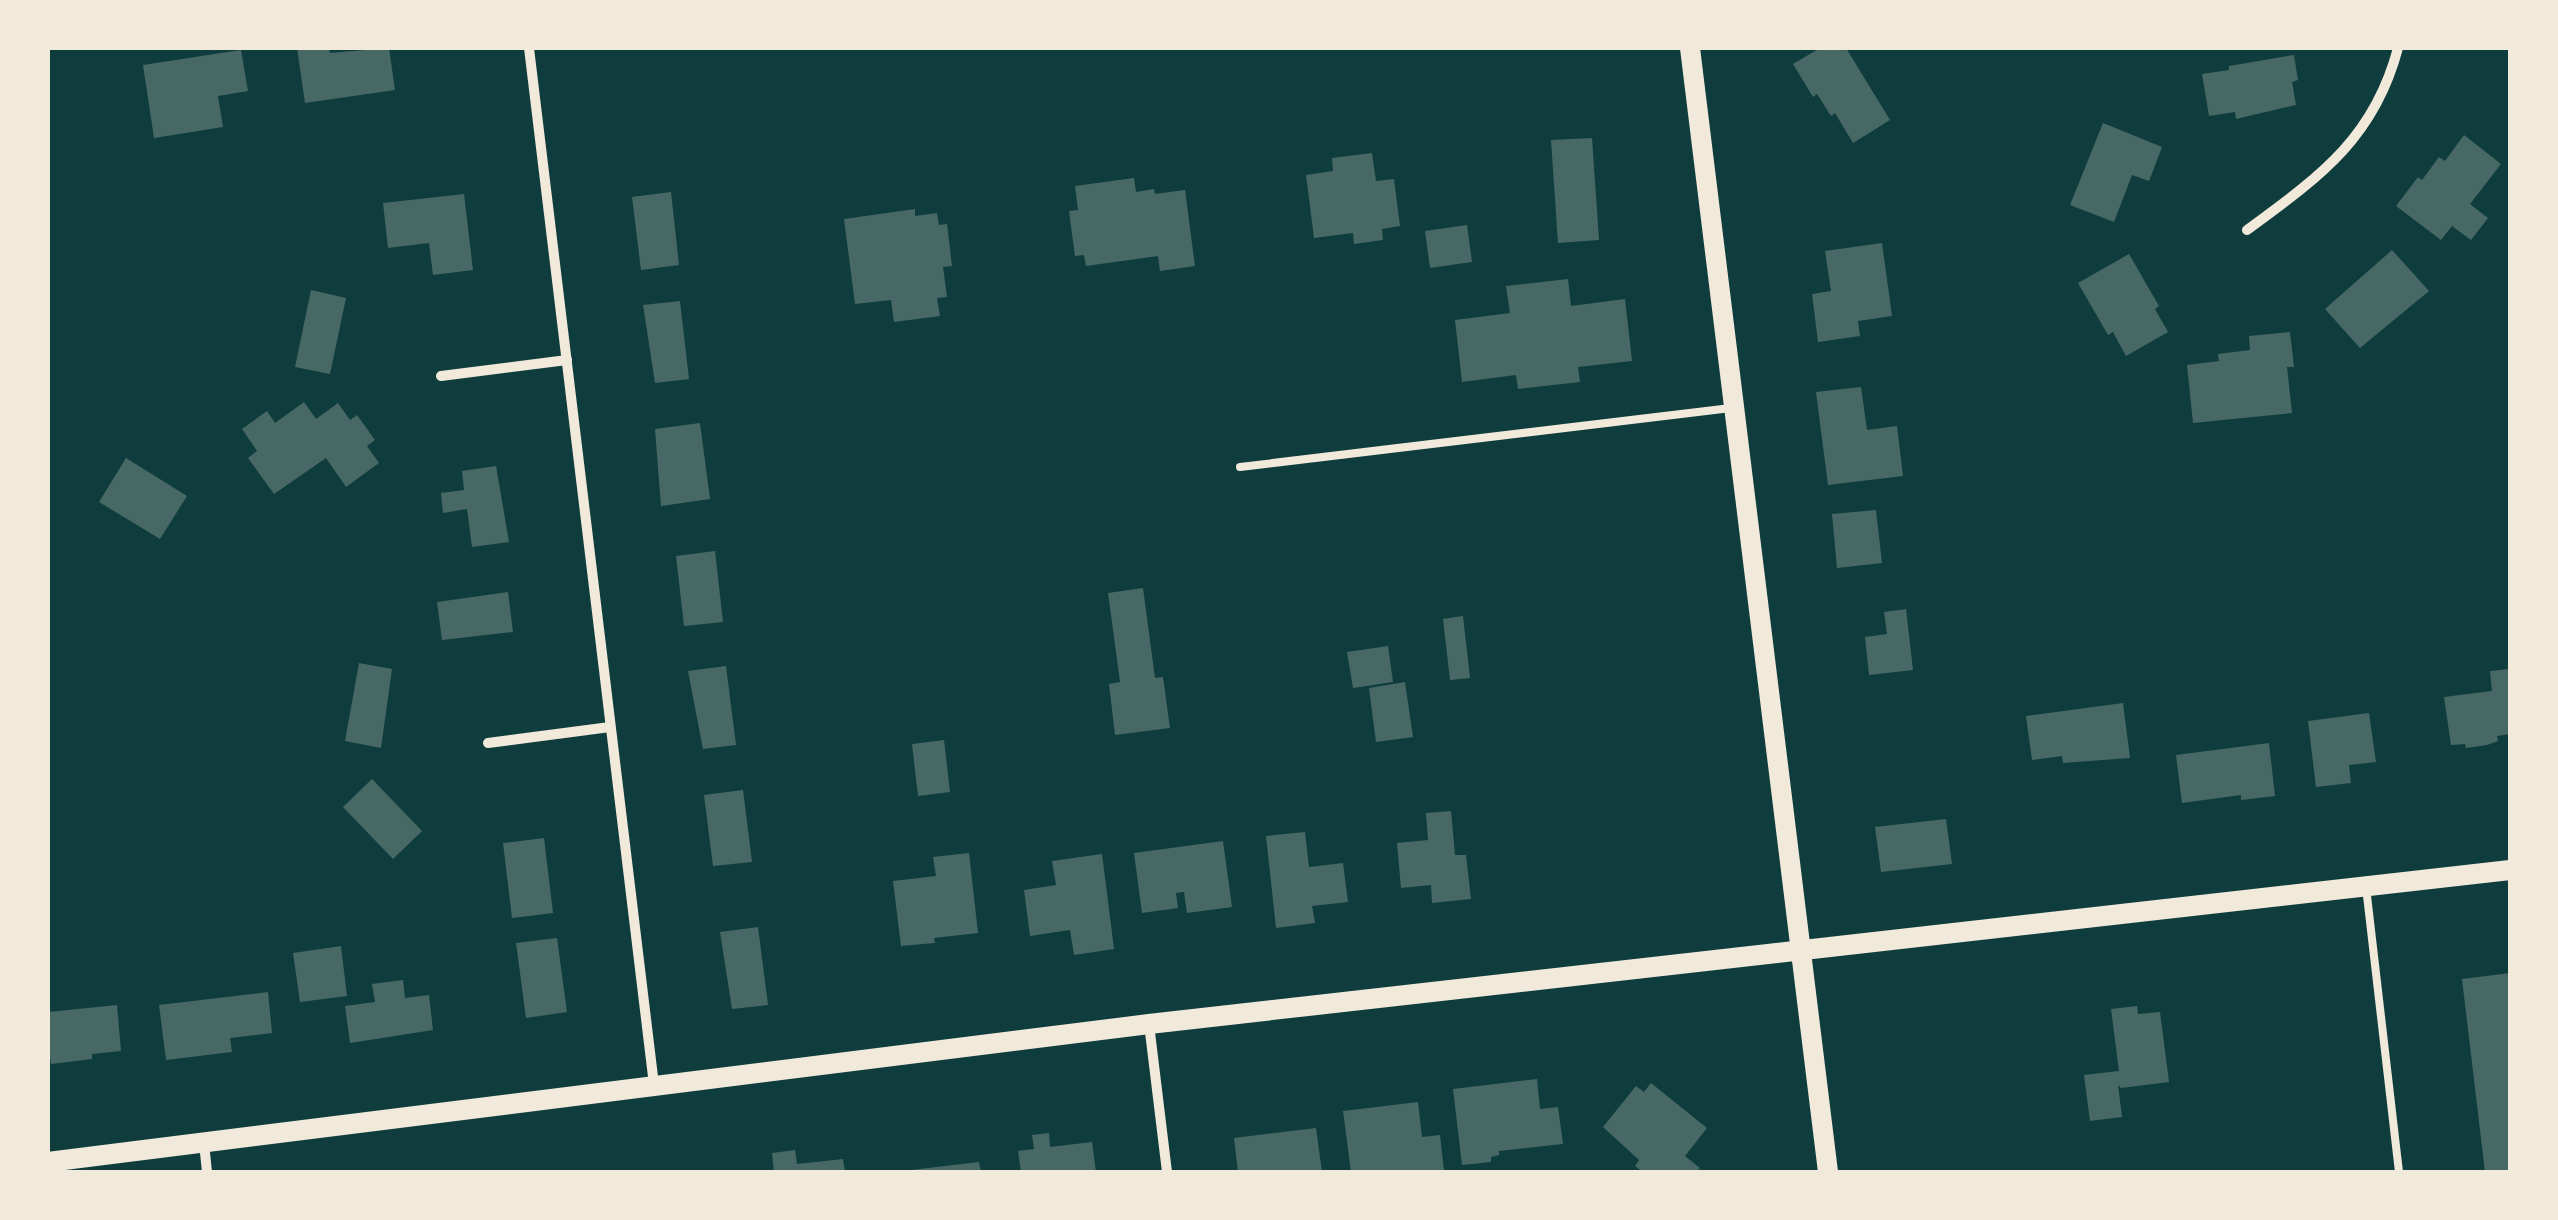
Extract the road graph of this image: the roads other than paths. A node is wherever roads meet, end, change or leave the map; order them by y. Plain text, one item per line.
1 (528, 48) edge
2 (1690, 48) edge
3 (2398, 48) edge
4 (2247, 230) dead end
5 (566, 360) junction
6 (441, 376) dead end
7 (1736, 407) junction
8 (1240, 467) dead end
9 (610, 727) junction
10 (488, 743) dead end
11 (2510, 870) edge
12 (2366, 887) junction
13 (1799, 950) junction
14 (1149, 1024) junction
15 (654, 1086) junction
16 (204, 1143) junction
17 (48, 1162) edge
18 (207, 1172) edge
19 (1168, 1172) edge
20 (1828, 1172) edge
21 (2399, 1172) edge

1 - 5 street
2 - 7 main road
3 - 4 street
5 - 6 street
5 - 9 street
7 - 8 lane
7 - 13 main road
9 - 10 street
9 - 15 street
11 - 12 main road
12 - 13 main road
12 - 21 lane
13 - 14 main road
13 - 20 main road
14 - 15 main road
14 - 19 street
15 - 16 main road
16 - 17 main road
16 - 18 street

